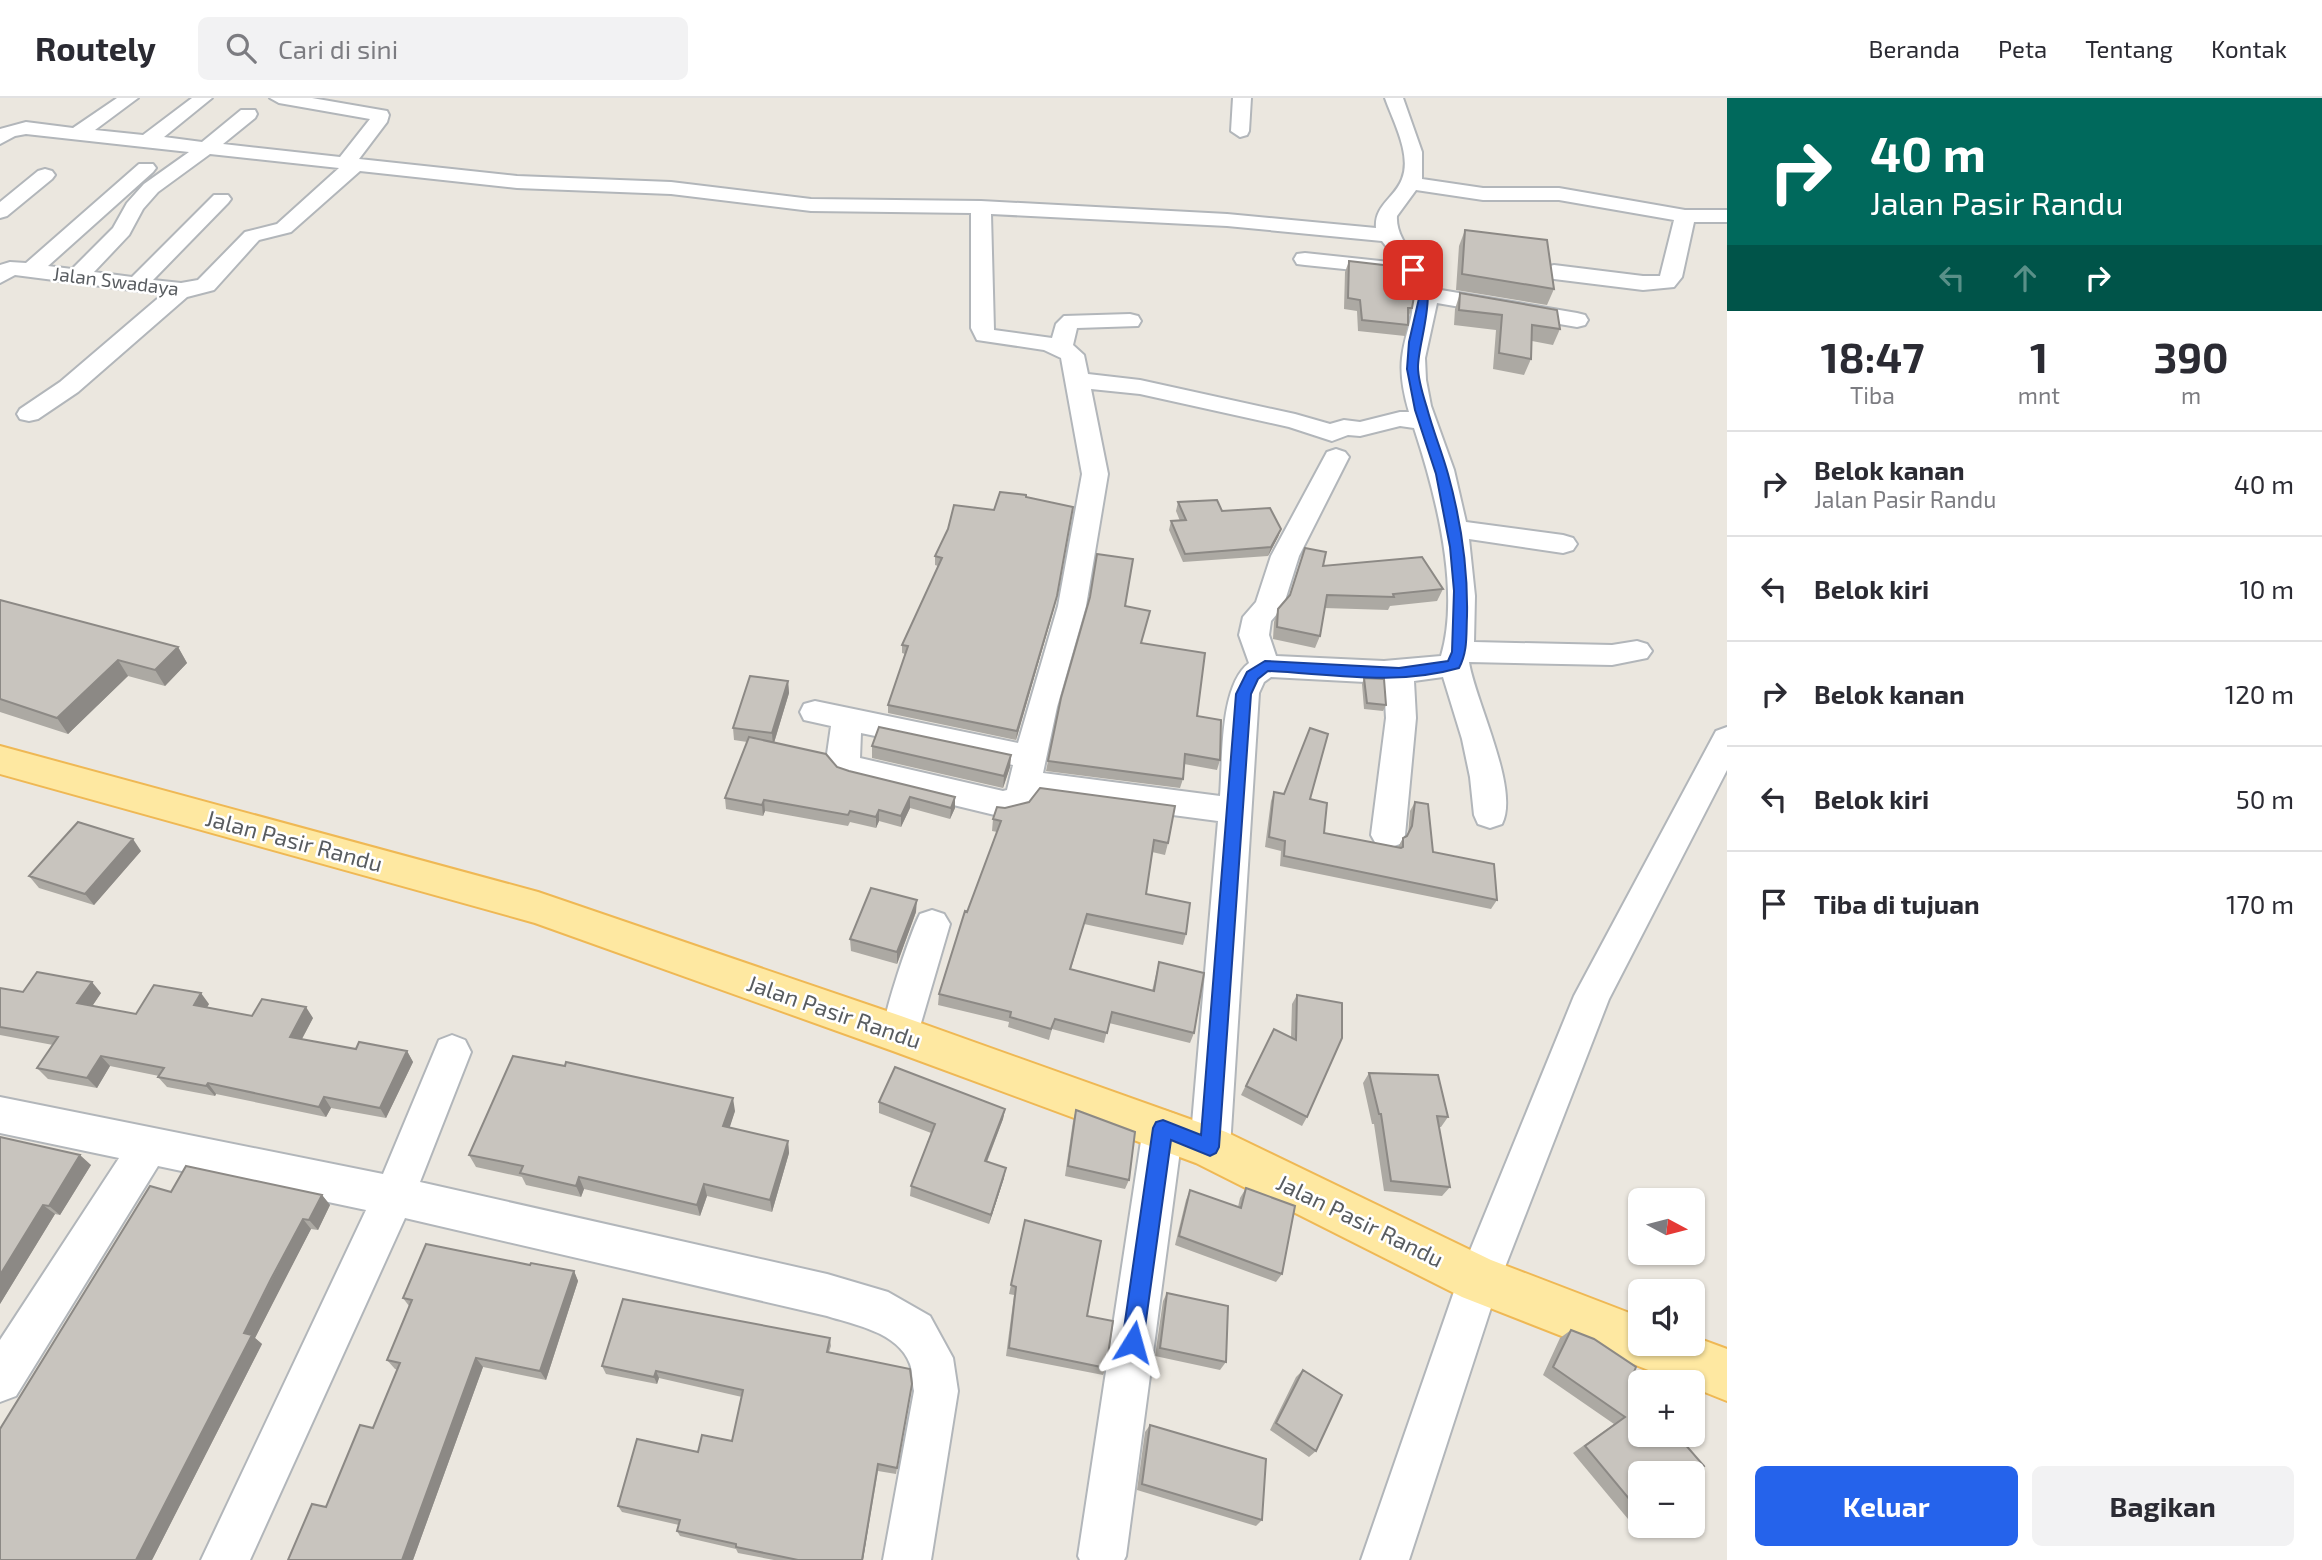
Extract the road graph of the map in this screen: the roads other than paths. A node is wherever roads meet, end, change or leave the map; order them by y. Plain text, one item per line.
1 (129, 98) edge
2 (203, 98) edge
3 (279, 98) edge
4 (1242, 98) edge
5 (1394, 98) edge
6 (248, 114) dead end
7 (1240, 131) dead end
8 (75, 135) junction
9 (0, 138) edge
10 (147, 141) junction
11 (173, 144) junction
12 (204, 147) junction
13 (350, 164) junction
14 (45, 175) dead end
15 (1410, 183) junction
16 (221, 199) dead end
17 (981, 207) junction
18 (0, 212) edge
19 (1685, 216) junction
20 (1727, 216) edge
21 (1296, 227) junction
22 (1389, 235) junction
23 (10, 271) edge
24 (1554, 272) edge
25 (78, 276) junction
26 (1419, 282) junction
27 (138, 283) junction
28 (181, 290) junction
29 (1577, 320) dead end
30 (1130, 321) dead end
31 (1061, 348) junction
32 (1076, 380) junction
33 (29, 414) dead end
34 (1425, 421) junction
35 (1336, 457) dead end
36 (1454, 529) junction
37 (1563, 544) dead end
38 (1637, 651) dead end
39 (1456, 658) junction
40 (1265, 666) junction
41 (1399, 673) junction
42 (815, 712) dead end
43 (847, 719) junction
44 (1727, 739) edge
45 (0, 760) edge
46 (1028, 770) junction
47 (1234, 810) junction
48 (1490, 815) dead end
49 (1388, 835) dead end
50 (932, 924) dead end
51 (901, 1035) junction
52 (452, 1052) dead end
53 (0, 1115) edge
54 (1163, 1128) junction
55 (149, 1146) junction
56 (1210, 1147) junction
57 (394, 1196) junction
58 (1479, 1280) junction
59 (1628, 1337) edge
60 (1677, 1356) edge
61 (1727, 1375) edge
62 (0, 1380) edge
63 (1102, 1556) dead end
64 (225, 1560) edge
65 (907, 1560) edge
66 (1385, 1560) edge

1 - 8 street
2 - 10 street
3 - 13 street, Jalan Swadaya
4 - 7 street
5 - 15 street
6 - 12 street
8 - 9 street
8 - 10 street
10 - 11 street
11 - 12 street
11 - 23 street
12 - 13 street
12 - 25 street
13 - 17 street
13 - 28 street, Jalan Swadaya
14 - 18 street
15 - 19 street
15 - 22 street
16 - 27 street
17 - 21 street
17 - 31 street
19 - 20 street
19 - 24 street
21 - 22 street
21 - 26 street
22 - 26 street
23 - 25 street, Jalan Swadaya
25 - 27 street, Jalan Swadaya
26 - 29 street
26 - 34 street
27 - 28 street, Jalan Swadaya
28 - 33 street
30 - 31 street
31 - 32 street
32 - 34 street
32 - 46 street
34 - 36 street
35 - 40 street
36 - 37 street
36 - 39 street
38 - 39 street
39 - 41 street
39 - 48 street
40 - 41 street
40 - 47 street
41 - 49 street
42 - 43 street
43 - 46 street
43 - 46 street
44 - 58 street
45 - 51 main road, Jalan Pasir Randu
46 - 47 street
47 - 56 street
50 - 51 street
51 - 54 main road, Jalan Pasir Randu
52 - 57 street
53 - 55 street
54 - 56 main road, Jalan Pasir Randu
54 - 63 street
55 - 57 street
55 - 62 street
56 - 58 main road, Jalan Pasir Randu
57 - 64 street
57 - 65 street
58 - 59 main road, Jalan Pasir Randu
58 - 66 street
60 - 61 main road

